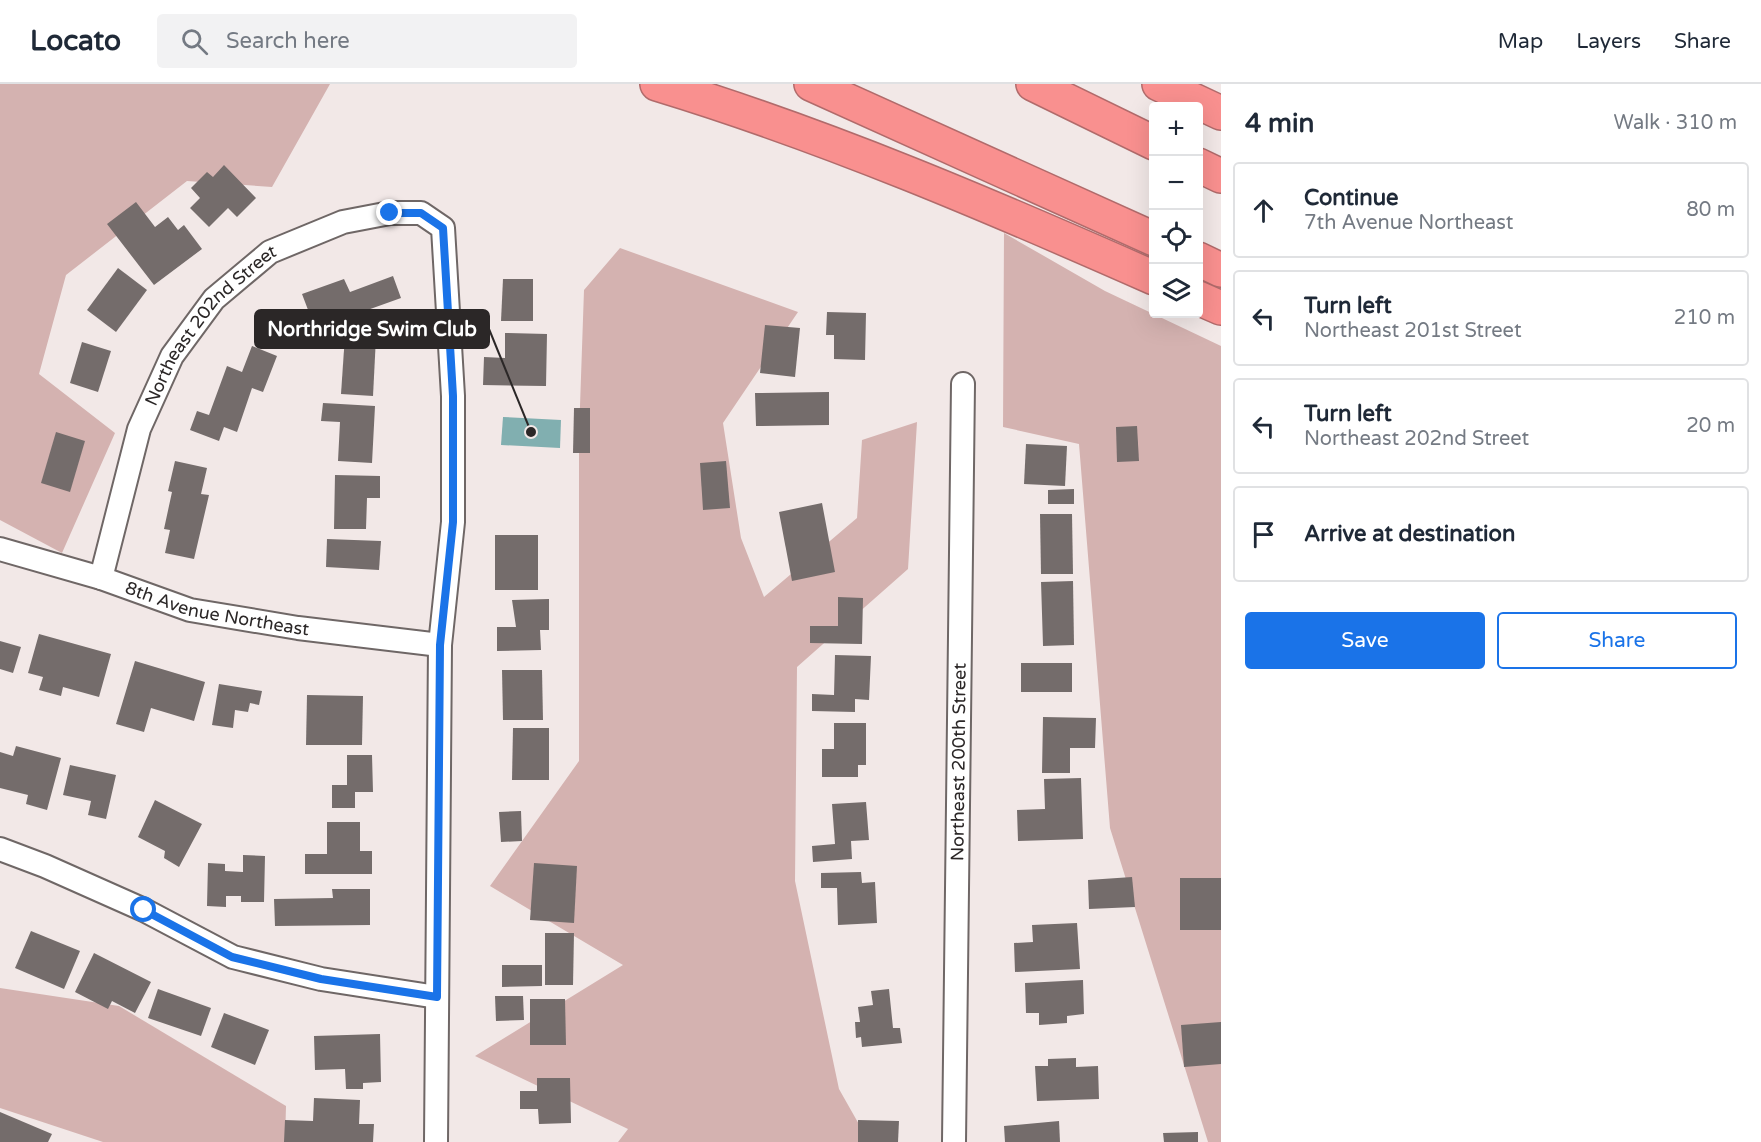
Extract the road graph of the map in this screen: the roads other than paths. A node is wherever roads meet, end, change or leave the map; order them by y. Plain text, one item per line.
1 (657, 84) edge
2 (811, 84) edge
3 (1034, 84) edge
4 (1159, 84) edge
5 (1221, 113) edge
6 (1149, 141) edge
7 (1203, 167) edge
8 (1221, 176) edge
9 (1149, 236) edge
10 (1203, 261) edge
11 (1221, 270) edge
12 (1149, 276) edge
13 (1203, 300) edge
14 (1221, 308) edge
15 (963, 384) dead end
16 (0, 549) edge
17 (101, 578) junction
18 (440, 645) junction
19 (0, 849) edge
20 (437, 997) junction
21 (436, 1142) edge
22 (954, 1142) edge

1 - 12 highway
2 - 9 highway
3 - 6 highway
4 - 5 highway
7 - 8 highway
10 - 11 highway
13 - 14 highway
15 - 22 street, Northeast 200th Street
16 - 17 street, 8th Avenue Northeast
17 - 18 street, 8th Avenue Northeast
17 - 18 street, Northeast 202nd Street
18 - 20 street
19 - 20 street
20 - 21 street

